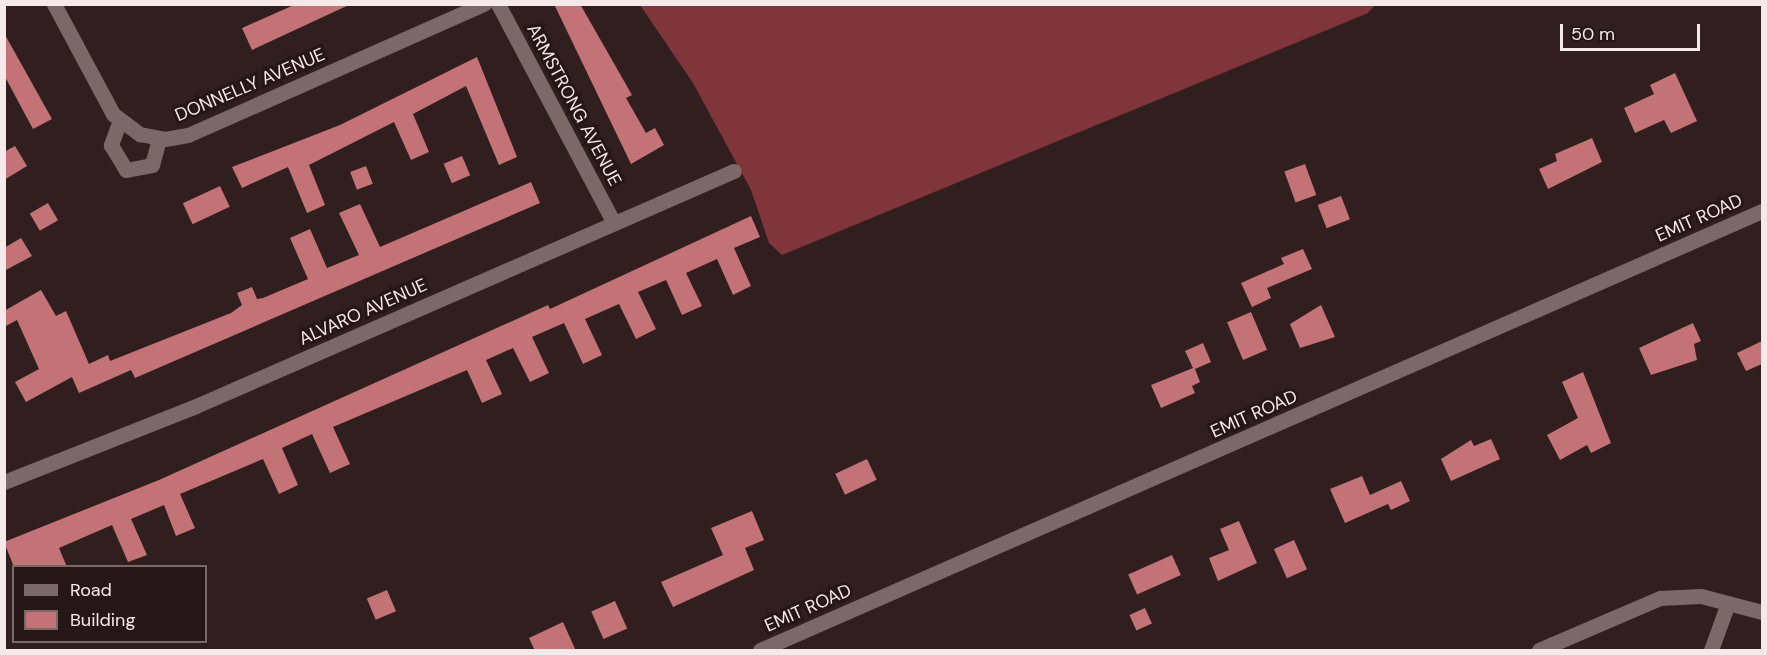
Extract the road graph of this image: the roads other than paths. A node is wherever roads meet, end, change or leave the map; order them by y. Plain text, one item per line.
1 (54, 4) edge
2 (484, 4) edge
3 (498, 4) edge
4 (120, 120) junction
5 (159, 138) junction
6 (734, 171) dead end
7 (1762, 211) edge
8 (614, 223) junction
9 (4, 482) edge
10 (1728, 603) junction
11 (1762, 612) edge
12 (760, 651) edge
13 (1539, 651) edge
14 (1711, 651) edge

1 - 4 street
2 - 5 street, DONNELLY AVENUE
3 - 8 street, ARMSTRONG AVENUE
4 - 5 street, DONNELLY AVENUE
4 - 5 street
6 - 8 street, ALVARO AVENUE
7 - 12 street, EMIT ROAD
8 - 9 street, ALVARO AVENUE
10 - 11 street
10 - 13 street
10 - 14 street

